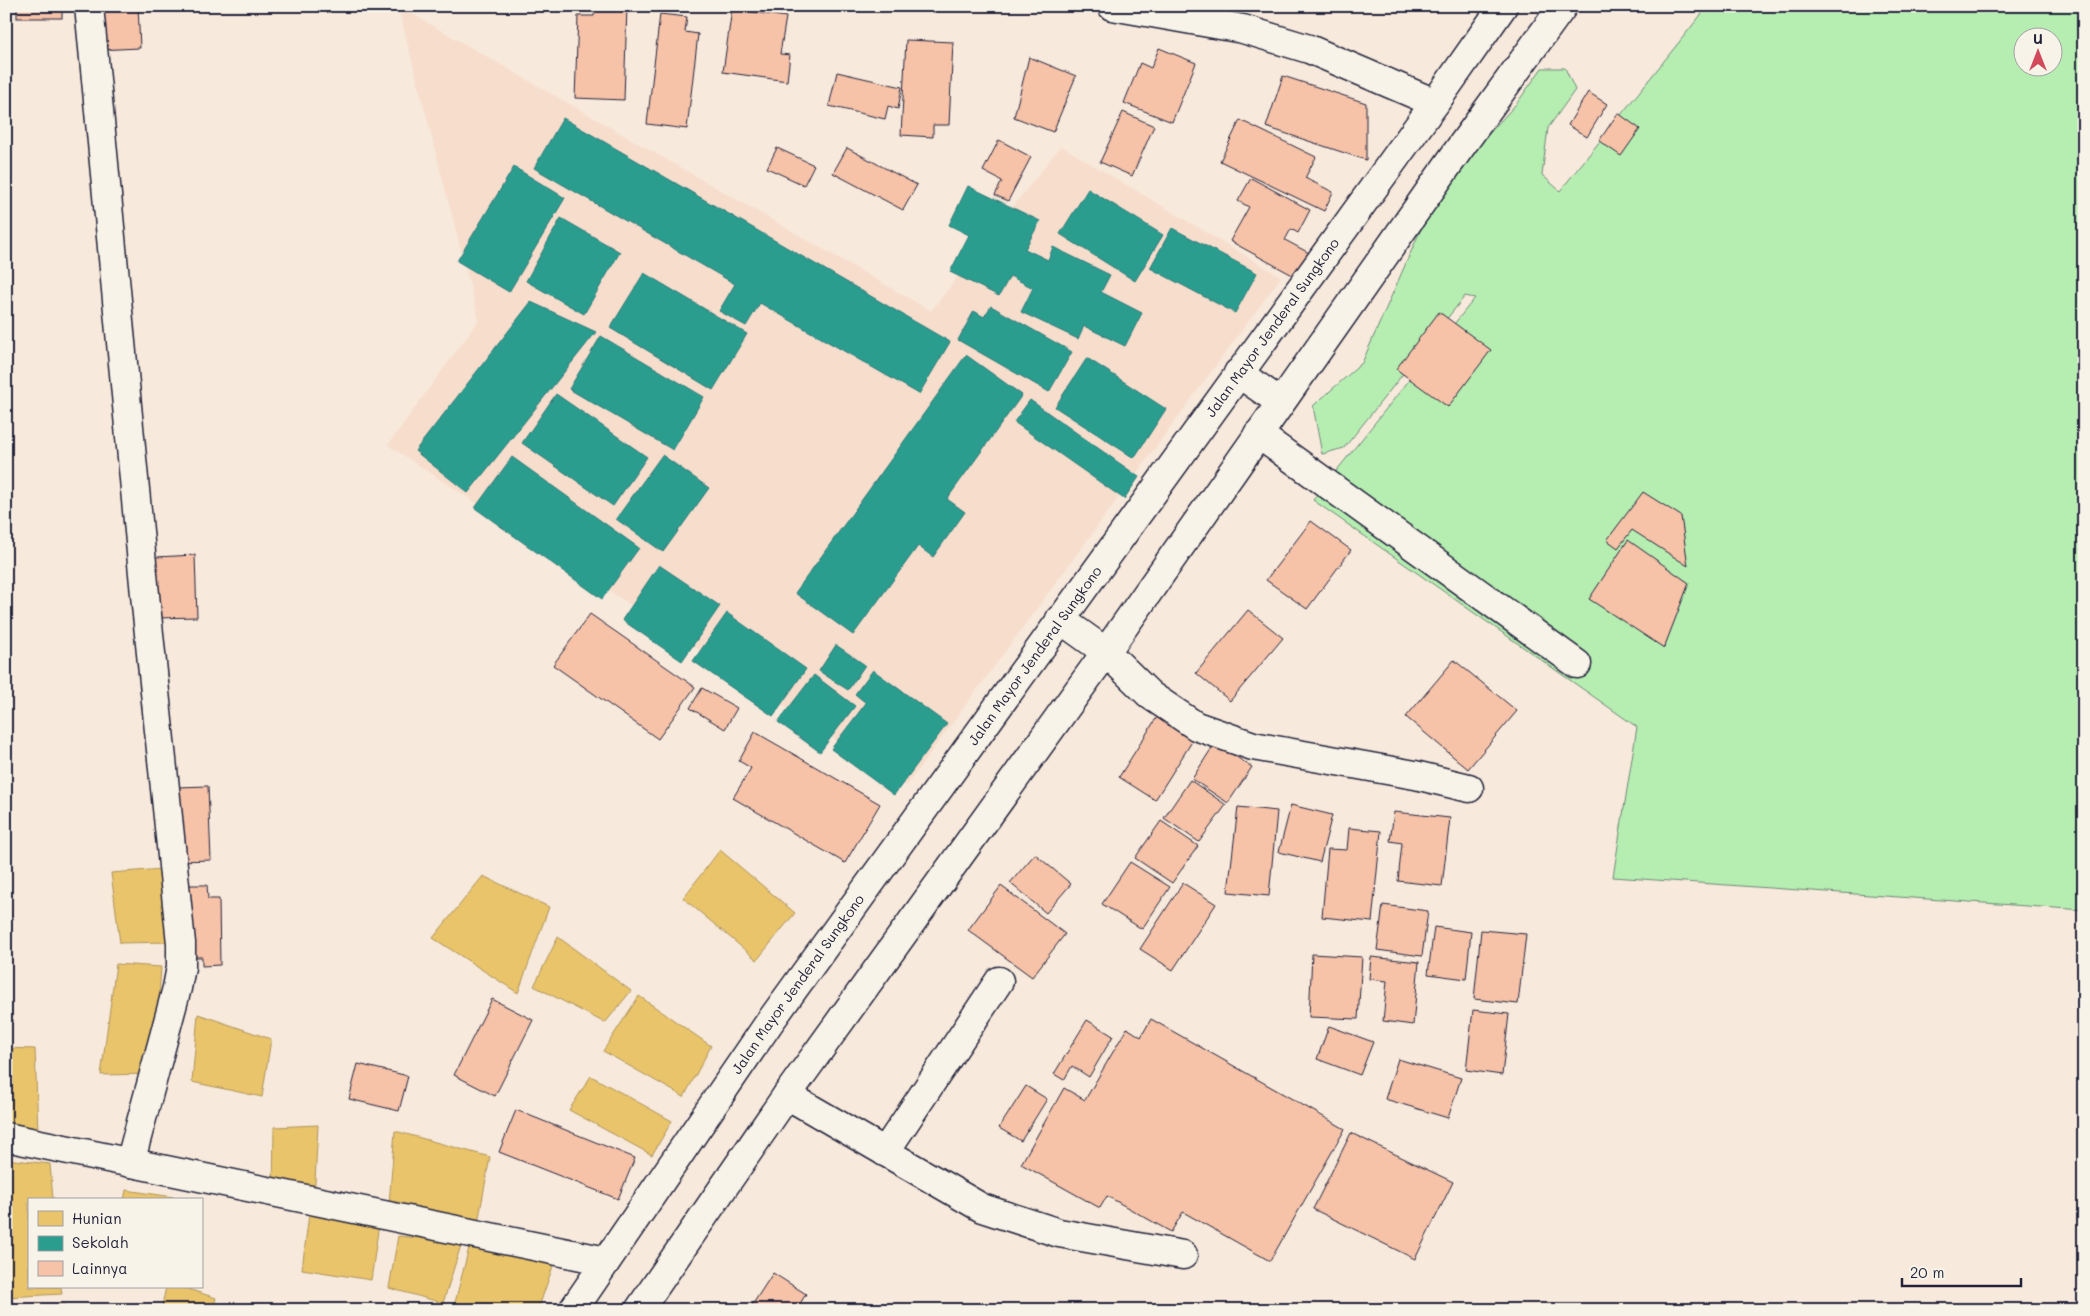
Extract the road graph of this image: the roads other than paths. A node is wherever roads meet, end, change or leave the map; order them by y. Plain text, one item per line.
1 (89, 6) edge
2 (1112, 6) edge
3 (1503, 6) edge
4 (1563, 6) edge
5 (1435, 103) junction
6 (1238, 373) junction
7 (1280, 402) junction
8 (1258, 434) junction
9 (1060, 620) junction
10 (1106, 652) junction
11 (1577, 664) dead end
12 (1469, 788) dead end
13 (998, 981) dead end
14 (787, 1095) junction
15 (6, 1137) edge
16 (885, 1152) junction
17 (130, 1163) junction
18 (1183, 1255) dead end
19 (606, 1261) junction
20 (573, 1310) edge
21 (639, 1310) edge

1 - 17 main road
2 - 5 main road
3 - 5 main road, Jalan Mayor Jenderal Sungkono
4 - 7 main road
5 - 6 main road, Jalan Mayor Jenderal Sungkono
6 - 7 main road
6 - 9 main road, Jalan Mayor Jenderal Sungkono
7 - 8 main road
8 - 10 main road
8 - 11 main road
9 - 10 main road
9 - 19 main road, Jalan Mayor Jenderal Sungkono
10 - 12 main road
10 - 14 main road
13 - 16 main road
14 - 16 main road
14 - 21 main road
15 - 17 main road
16 - 18 main road
17 - 19 main road
19 - 20 main road, Jalan Mayor Jenderal Sungkono

